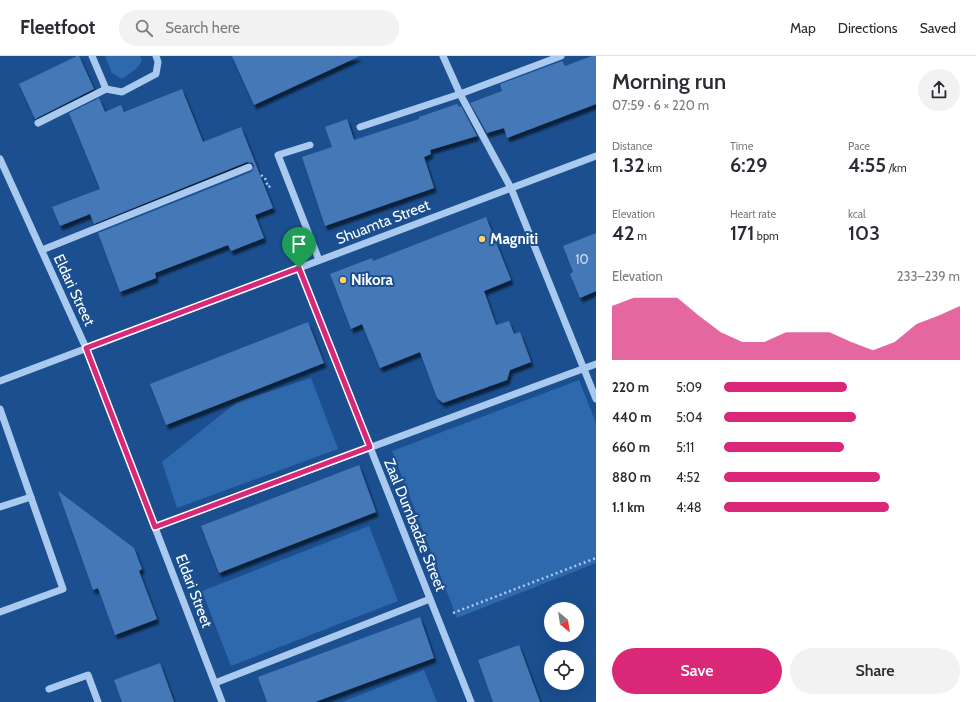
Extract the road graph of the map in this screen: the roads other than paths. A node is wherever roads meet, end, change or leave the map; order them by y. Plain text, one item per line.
1 (92, 56) edge
2 (156, 56) edge
3 (443, 56) edge
4 (562, 56) edge
5 (106, 89) junction
6 (460, 94) junction
7 (38, 123) dead end
8 (360, 127) dead end
9 (310, 145) dead end
10 (596, 156) edge
11 (0, 159) edge
12 (249, 167) road end
13 (511, 188) junction
14 (42, 250) junction
15 (319, 260) junction
16 (299, 268) junction
17 (86, 348) junction
18 (596, 364) edge
19 (584, 368) junction
20 (0, 381) edge
21 (596, 399) edge
22 (0, 409) edge
23 (370, 447) junction
24 (31, 497) junction
25 (0, 507) edge
26 (155, 527) junction
27 (430, 599) junction
28 (0, 612) edge
29 (215, 683) junction
30 (49, 689) dead end
31 (98, 702) edge
32 (222, 702) edge
33 (471, 702) edge

1 - 5 street
2 - 5 street
3 - 6 street
4 - 6 street
5 - 7 street
6 - 8 street
6 - 13 street
9 - 15 street
10 - 13 street, Shuamta Street
11 - 14 street, Eldari Street
12 - 14 street
13 - 15 street, Shuamta Street
13 - 19 street
14 - 17 street, Eldari Street
15 - 16 street, Shuamta Street
16 - 17 street, Shuamta Street
16 - 23 street, Zaal Dumbadze Street
17 - 20 street, Shuamta Street
17 - 26 street, Eldari Street
18 - 19 street
19 - 21 street
19 - 23 street
22 - 24 street
23 - 26 street
23 - 27 street, Zaal Dumbadze Street
24 - 25 street
24 - 28 street
26 - 29 street, Eldari Street
27 - 29 street
27 - 33 street, Zaal Dumbadze Street
29 - 32 street, Eldari Street
30 - 31 street

